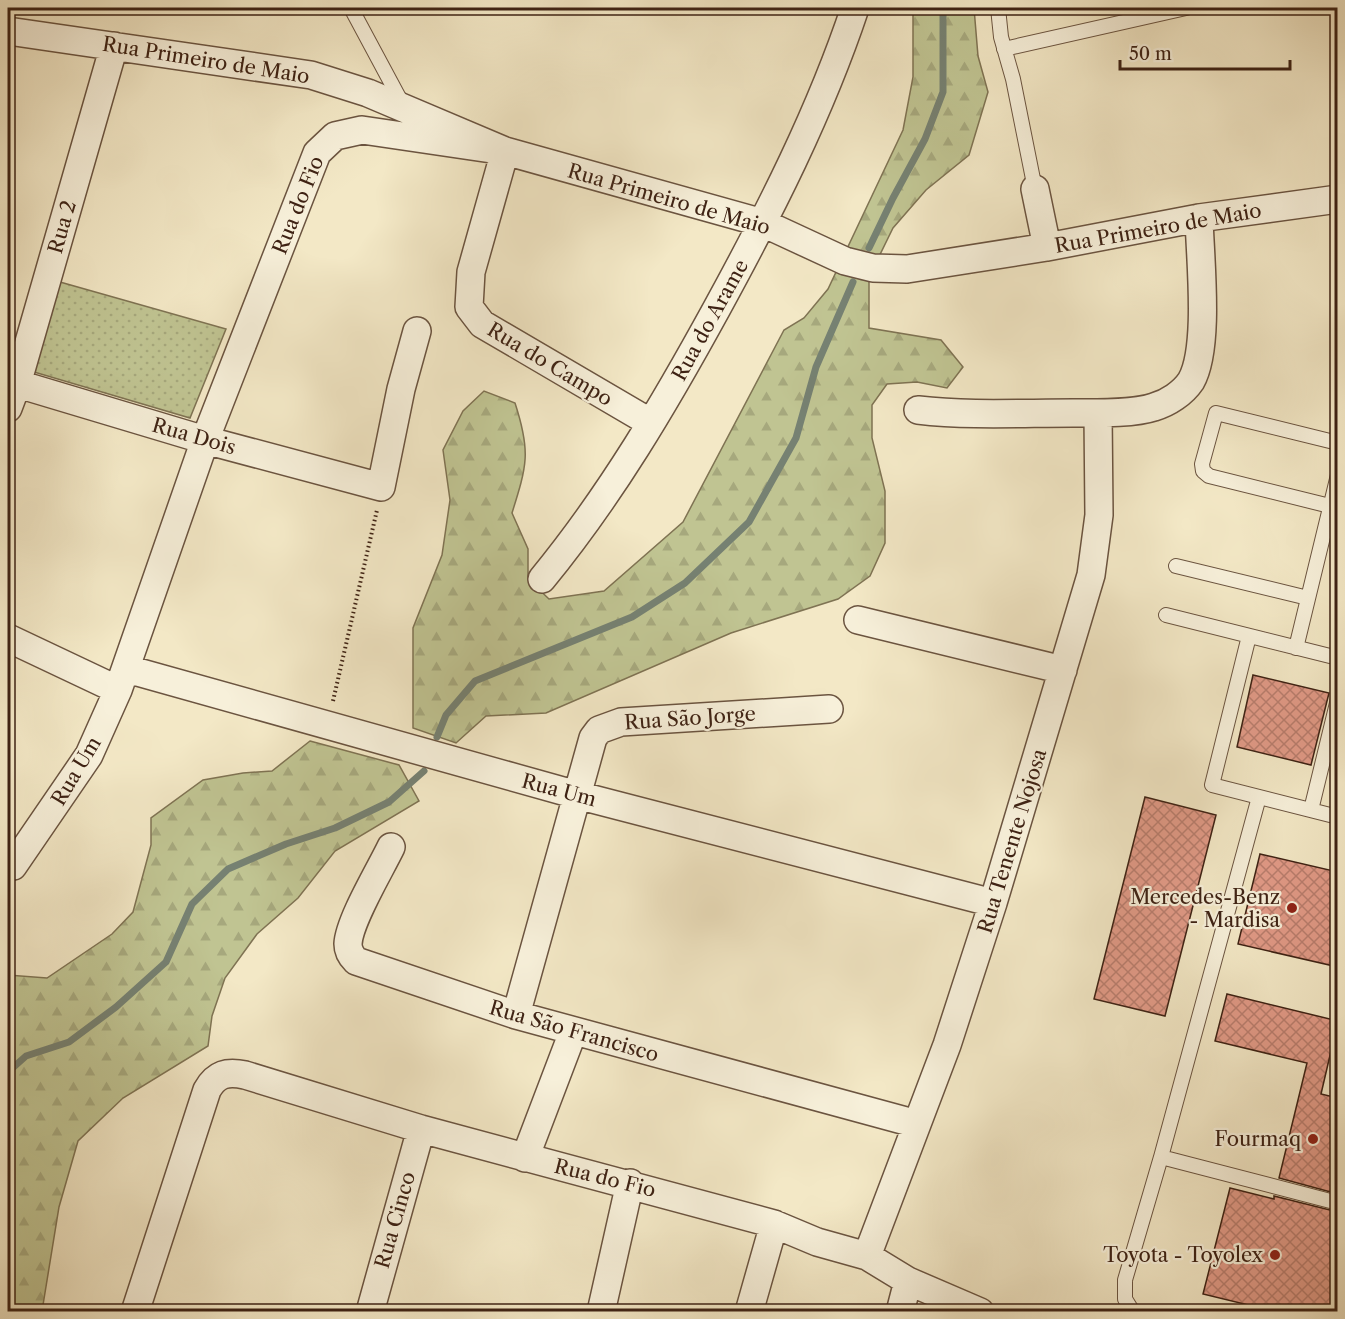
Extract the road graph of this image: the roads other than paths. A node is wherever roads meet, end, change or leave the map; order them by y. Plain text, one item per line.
1 (351, 8) edge
2 (855, 8) edge
3 (998, 8) edge
4 (1186, 8) edge
5 (8, 31) edge
6 (114, 46) junction
7 (1004, 49) junction
8 (404, 107) junction
9 (505, 151) junction
10 (1035, 189) joint
11 (1338, 199) edge
12 (1199, 218) junction
13 (763, 224) junction
14 (1047, 247) junction
15 (417, 332) dead end
16 (11, 391) edge
17 (918, 410) dead end
18 (1098, 413) junction
19 (651, 423) junction
20 (205, 440) junction
21 (1338, 442) edge
22 (1338, 475) edge
23 (1330, 506) junction
24 (1176, 566) dead end
25 (542, 579) dead end
26 (1308, 598) junction
27 (1166, 615) dead end
28 (858, 620) dead end
29 (1249, 636) junction
30 (8, 638) edge
31 (1296, 648) junction
32 (1338, 658) edge
33 (1063, 670) junction
34 (123, 680) junction
35 (1338, 699) edge
36 (830, 709) dead end
37 (577, 795) junction
38 (1259, 797) junction
39 (1311, 810) junction
40 (1338, 817) edge
41 (391, 847) dead end
42 (13, 866) dead end
43 (993, 903) junction
44 (516, 1016) junction
45 (573, 1032) junction
46 (917, 1124) junction
47 (421, 1129) junction
48 (1161, 1157) junction
49 (525, 1158) junction
50 (630, 1183) junction
51 (1338, 1203) edge
52 (774, 1224) junction
53 (867, 1256) junction
54 (908, 1281) junction
55 (135, 1311) edge
56 (370, 1311) edge
57 (601, 1311) edge
58 (749, 1311) edge
59 (900, 1311) edge
60 (980, 1311) edge
61 (1133, 1311) edge

1 - 8 lane
2 - 13 street, Rua do Arame
3 - 7 lane
4 - 7 lane
5 - 6 street, Rua Primeiro de Maio
6 - 8 street, Rua Primeiro de Maio
6 - 16 street, Rua 2
7 - 10 lane
8 - 9 street, Rua Primeiro de Maio
9 - 13 street, Rua Primeiro de Maio
9 - 19 street, Rua do Campo
9 - 20 street, Rua do Fio
10 - 14 street
11 - 12 street, Rua Primeiro de Maio
12 - 14 street, Rua Primeiro de Maio
12 - 18 street
13 - 14 street, Rua Primeiro de Maio
13 - 19 street, Rua do Arame
15 - 20 street, Rua Dois
16 - 20 street, Rua Dois
17 - 18 street
18 - 33 street, Rua Tenente Nojosa
19 - 25 street, Rua do Arame
20 - 34 street, Rua Um
21 - 23 lane
22 - 23 lane
23 - 26 lane
24 - 26 lane
26 - 31 lane
27 - 29 lane
28 - 33 street
29 - 31 lane
29 - 38 lane
30 - 34 street
31 - 32 lane
33 - 43 street, Rua Tenente Nojosa
34 - 37 street, Rua Um
34 - 42 street, Rua Um
35 - 39 lane
36 - 37 street, Rua São Jorge
37 - 43 street, Rua Um
37 - 44 street, Rua São Jorge
38 - 39 lane
38 - 48 lane
39 - 40 lane
41 - 44 street, Rua São Francisco
43 - 46 street, Rua Tenente Nojosa
44 - 45 street, Rua São Francisco
45 - 46 street, Rua São Francisco
45 - 49 street
46 - 53 street, Rua Tenente Nojosa
47 - 49 street, Rua do Fio
47 - 55 street, Rua do Fio
47 - 56 street, Rua Cinco
48 - 51 lane
48 - 61 lane
49 - 50 street, Rua do Fio
50 - 52 street, Rua do Fio
50 - 57 street
52 - 53 street, Rua do Fio
52 - 58 street
53 - 54 street, Rua do Fio
54 - 59 street
54 - 60 street, Rua do Fio

